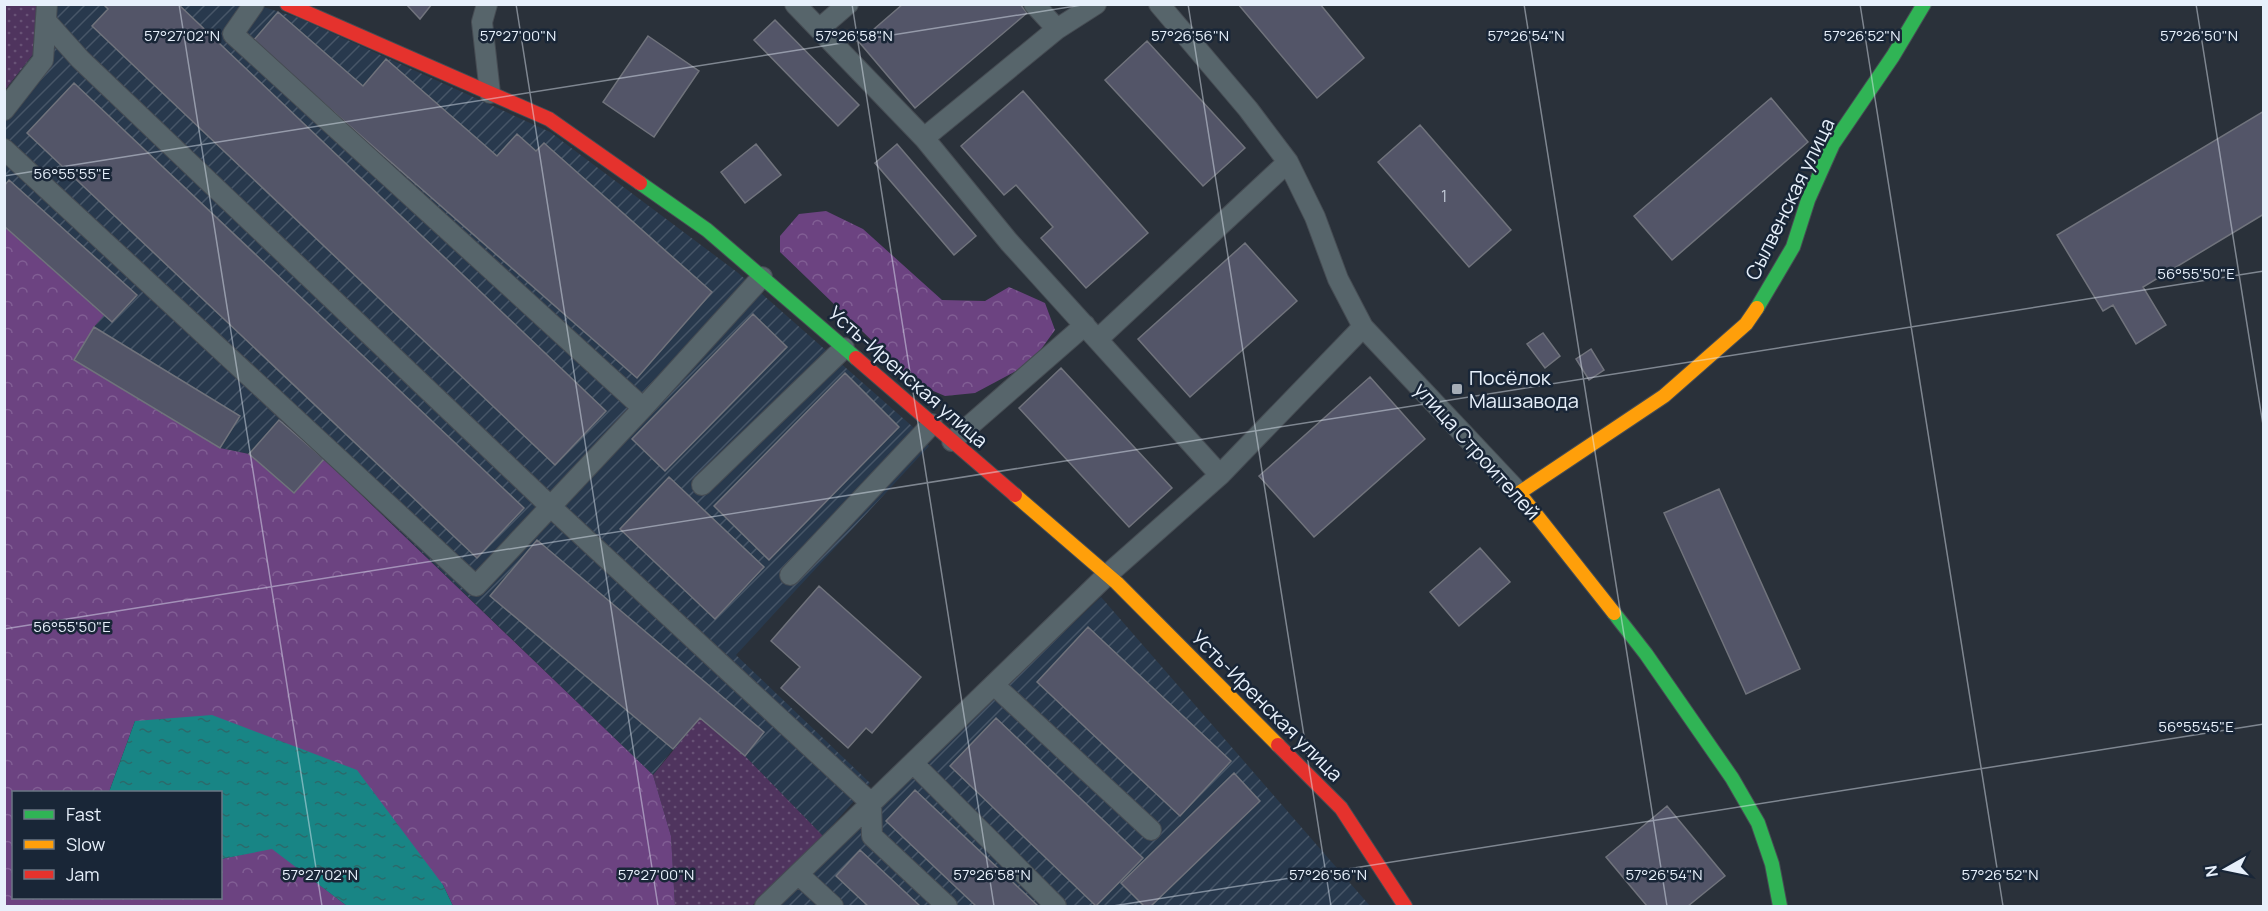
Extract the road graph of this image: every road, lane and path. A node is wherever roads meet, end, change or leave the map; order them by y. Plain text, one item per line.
1 (254, 4) edge
2 (487, 4) edge
3 (795, 4) edge
4 (848, 4) edge
5 (1034, 4) edge
6 (1096, 4) edge
7 (1159, 4) edge
8 (1924, 4) edge
9 (295, 6) edge
10 (47, 13) edge
11 (819, 29) junction
12 (1057, 29) junction
13 (490, 93) junction
14 (4, 110) edge
15 (924, 138) junction
16 (4, 149) edge
17 (1288, 162) junction
18 (762, 277) junction
19 (1363, 327) junction
20 (1091, 332) junction
21 (844, 348) junction
22 (643, 408) junction
23 (932, 424) junction
24 (952, 441) junction
25 (1220, 475) junction
26 (702, 485) dead end
27 (1519, 494) junction
28 (550, 506) junction
29 (790, 575) dead end
30 (1107, 575) junction
31 (994, 685) junction
32 (913, 763) junction
33 (871, 804) junction
34 (1151, 830) dead end
35 (798, 874) junction
36 (765, 906) edge
37 (833, 906) edge
38 (947, 906) edge
39 (1056, 906) edge
40 (1405, 906) edge
41 (1780, 906) edge

1 - 22 lane
2 - 13 lane
3 - 11 lane
4 - 11 lane
5 - 12 lane
6 - 12 lane
7 - 17 lane, улица Строителей
8 - 27 street, Сылвенская улица
9 - 13 street, Усть-Иренская улица
10 - 14 lane
10 - 28 lane
11 - 15 lane
12 - 15 lane
13 - 18 street, Усть-Иренская улица
15 - 20 lane
16 - 28 lane
17 - 19 lane, улица Строителей
17 - 20 lane
18 - 21 street, Усть-Иренская улица
18 - 22 lane
19 - 25 lane
19 - 27 lane, улица Строителей
20 - 24 lane
20 - 25 lane
21 - 23 street, Усть-Иренская улица
21 - 26 lane
22 - 28 lane
23 - 24 street, Усть-Иренская улица
23 - 29 lane
24 - 30 street, Усть-Иренская улица
25 - 30 lane
27 - 41 street, улица Строителей
28 - 33 lane
30 - 31 lane
30 - 40 street, Усть-Иренская улица
31 - 32 lane
31 - 34 lane
32 - 33 lane
32 - 39 lane
33 - 35 lane
33 - 38 lane
35 - 36 lane
35 - 37 lane

